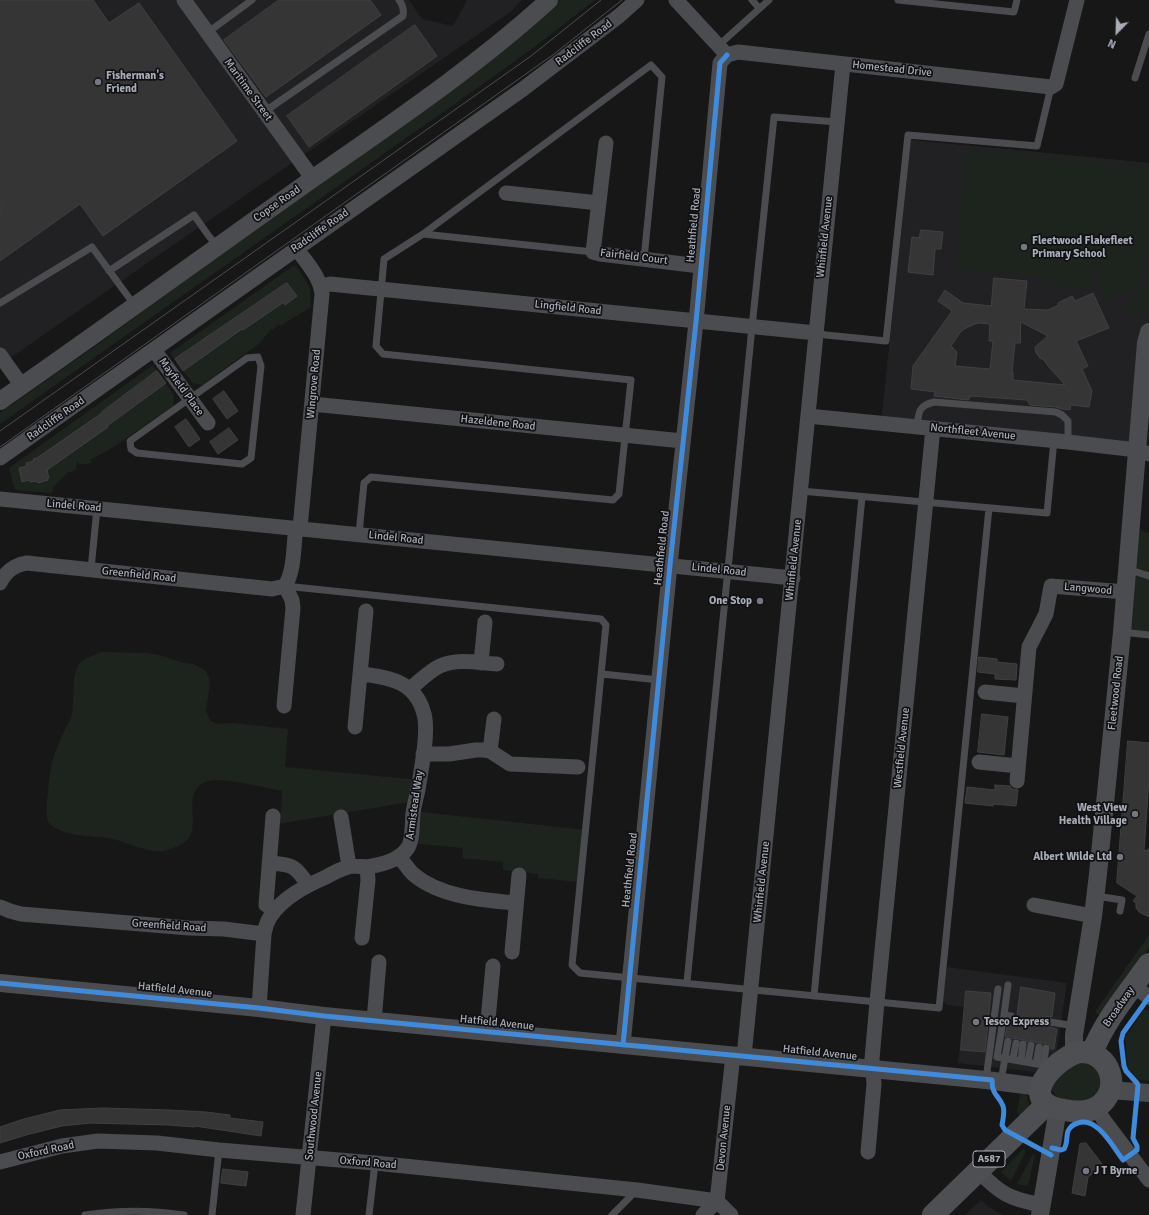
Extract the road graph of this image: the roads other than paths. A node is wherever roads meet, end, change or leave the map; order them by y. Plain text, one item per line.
1 (184, 0) edge
2 (252, 0) edge
3 (399, 0) edge
4 (549, 0) edge
5 (637, 0) edge
6 (676, 0) edge
7 (752, 0) edge
8 (769, 0) edge
9 (898, 0) edge
10 (1017, 0) edge
11 (1077, 0) edge
12 (759, 8) junction
13 (207, 32) junction
14 (1149, 34) edge
15 (723, 50) junction
16 (843, 64) junction
17 (1135, 78) dead end
18 (1054, 85) junction
19 (264, 112) junction
20 (837, 122) junction
21 (606, 143) dead end
22 (313, 179) junction
23 (506, 193) dead end
24 (599, 203) junction
25 (423, 234) junction
26 (218, 246) junction
27 (296, 248) junction
28 (593, 252) junction
29 (644, 259) junction
30 (700, 266) junction
31 (109, 271) junction
32 (321, 286) junction
33 (382, 289) junction
34 (0, 303) edge
35 (135, 307) junction
36 (696, 322) junction
37 (752, 327) junction
38 (1149, 332) edge
39 (816, 333) junction
40 (154, 350) junction
41 (0, 355) edge
42 (22, 386) junction
43 (190, 398) junction
44 (0, 401) edge
45 (312, 404) junction
46 (808, 416) junction
47 (208, 423) dead end
48 (917, 426) junction
49 (933, 428) junction
50 (625, 436) junction
51 (683, 441) junction
52 (1061, 441) junction
53 (1143, 452) edge
54 (0, 458) edge
55 (801, 491) junction
56 (862, 497) junction
57 (0, 499) edge
58 (926, 502) junction
59 (97, 508) junction
60 (989, 508) junction
61 (298, 528) junction
62 (359, 534) junction
63 (670, 565) junction
64 (91, 569) junction
65 (1127, 569) junction
66 (728, 570) junction
67 (1149, 576) edge
68 (792, 578) junction
69 (0, 583) edge
70 (285, 586) junction
71 (1125, 592) junction
72 (366, 611) dead end
73 (485, 622) dead end
74 (1122, 632) junction
75 (1149, 635) edge
76 (481, 663) junction
77 (497, 664) dead end
78 (361, 674) junction
79 (602, 674) junction
80 (659, 680) junction
81 (410, 689) junction
82 (985, 692) dead end
83 (1024, 696) junction
84 (284, 706) dead end
85 (494, 719) dead end
86 (355, 727) dead end
87 (490, 751) junction
88 (423, 754) junction
89 (979, 762) dead end
90 (1018, 766) junction
91 (578, 767) dead end
92 (1017, 781) dead end
93 (273, 816) dead end
94 (341, 817) dead end
95 (399, 857) junction
96 (269, 863) junction
97 (349, 866) junction
98 (367, 867) junction
99 (519, 875) dead end
100 (308, 885) junction
101 (1096, 896) junction
102 (516, 902) junction
103 (266, 905) dead end
104 (1034, 905) dead end
105 (0, 907) edge
106 (1120, 911) dead end
107 (1093, 916) junction
108 (264, 934) junction
109 (362, 938) dead end
110 (512, 952) dead end
111 (379, 962) dead end
112 (1149, 964) edge
113 (493, 966) dead end
114 (629, 977) junction
115 (687, 982) junction
116 (0, 983) edge
117 (1008, 985) dead end
118 (752, 989) junction
119 (998, 989) dead end
120 (1141, 992) edge
121 (814, 996) junction
122 (877, 1002) junction
123 (259, 1008) junction
124 (324, 1016) junction
125 (374, 1021) junction
126 (1048, 1024) dead end
127 (1075, 1026) junction
128 (487, 1032) junction
129 (1008, 1041) dead end
130 (1016, 1043) dead end
131 (623, 1045) junction
132 (1083, 1053) junction
133 (738, 1055) junction
134 (1005, 1058) junction
135 (1013, 1059) junction
136 (872, 1068) junction
137 (1040, 1078) junction
138 (993, 1080) junction
139 (1149, 1093) edge
140 (1104, 1098) junction
141 (219, 1150) junction
142 (868, 1152) dead end
143 (309, 1158) junction
144 (0, 1162) edge
145 (375, 1163) junction
146 (978, 1171) junction
147 (1149, 1180) edge
148 (637, 1190) junction
149 (717, 1201) junction
150 (1041, 1210) edge
151 (85, 1215) edge
152 (184, 1215) edge
153 (212, 1215) edge
154 (303, 1215) edge
155 (369, 1215) edge
156 (612, 1215) edge
157 (703, 1215) edge
158 (731, 1215) edge
159 (933, 1215) edge

1 - 13 street, Maritime Street
2 - 13 lane
3 - 19 lane
4 - 22 street, Copse Road
5 - 27 street, Radcliffe Road
6 - 15 street
7 - 12 lane
8 - 12 lane
9 - 10 lane
11 - 18 street
12 - 15 lane
13 - 19 street, Maritime Street
14 - 17 lane
15 - 16 street, Homestead Drive
15 - 30 street, Heathfield Road
16 - 18 street, Homestead Drive
16 - 20 street, Whinfield Avenue
18 - 39 lane
19 - 22 street, Maritime Street
20 - 37 lane
20 - 39 street, Whinfield Avenue
21 - 24 street, Fairfield Court
22 - 26 street, Copse Road
23 - 24 street
24 - 28 street, Fairfield Court
25 - 28 lane
25 - 29 lane
25 - 33 lane
26 - 31 lane
26 - 35 street, Copse Road
27 - 32 street
27 - 40 street, Radcliffe Road
28 - 29 street, Fairfield Court
29 - 30 street, Fairfield Court
30 - 36 street, Heathfield Road
31 - 34 lane
31 - 35 lane
32 - 33 street, Lingfield Road
32 - 45 street, Wingrove Road
33 - 36 street, Lingfield Road
33 - 50 lane
35 - 42 street, Copse Road
36 - 37 street, Lingfield Road
36 - 51 street, Heathfield Road
37 - 39 street, Lingfield Road
37 - 66 lane
38 - 53 street, Fleetwood Road
39 - 46 street, Whinfield Avenue
40 - 43 street, Mayfield Place
40 - 54 street, Radcliffe Road
41 - 42 street
42 - 44 street, Copse Road
43 - 43 lane
43 - 47 street, Mayfield Place
45 - 50 street, Hazeldene Road
45 - 61 street, Wingrove Road
46 - 48 street, Northfleet Avenue
46 - 55 street, Whinfield Avenue
48 - 49 street, Northfleet Avenue
48 - 52 lane
49 - 52 street, Northfleet Avenue
49 - 58 street, Westfield Avenue
50 - 51 street, Hazeldene Road
50 - 62 lane
51 - 63 street, Heathfield Road
52 - 53 street, Northfleet Avenue
52 - 60 lane
53 - 65 street, Fleetwood Road
55 - 56 lane
55 - 68 street, Whinfield Avenue
56 - 58 lane
56 - 121 lane
57 - 59 street, Lindel Road
58 - 60 lane
58 - 122 street, Westfield Avenue
59 - 61 street, Lindel Road
59 - 64 lane
60 - 122 lane
61 - 62 street, Lindel Road
61 - 70 street
62 - 63 street, Lindel Road
63 - 66 street, Lindel Road
63 - 80 street, Heathfield Road
64 - 69 street, Greenfield Road
64 - 70 street, Greenfield Road
65 - 67 lane
65 - 71 street, Fleetwood Road
66 - 68 street, Lindel Road
66 - 115 lane
68 - 118 street, Whinfield Avenue
70 - 79 lane
70 - 84 street
71 - 74 street, Fleetwood Road
71 - 83 street, Langwood
72 - 78 street
73 - 76 street
74 - 75 lane
74 - 101 street, Fleetwood Road
76 - 77 street
76 - 81 street
78 - 81 street, Armistead Way
78 - 86 street
79 - 80 lane
79 - 114 lane
80 - 114 street, Heathfield Road
81 - 88 street, Armistead Way
82 - 83 street
83 - 90 street
85 - 87 street
87 - 88 street
87 - 91 street
88 - 95 street, Armistead Way
89 - 90 street
90 - 92 street
93 - 96 street
94 - 97 street
95 - 98 street
95 - 102 street
96 - 100 street
96 - 103 street
97 - 98 street
97 - 100 street
98 - 109 street
99 - 102 street
100 - 108 street
101 - 106 lane
101 - 107 street, Fleetwood Road
102 - 110 street
104 - 107 street
105 - 108 street, Greenfield Road
107 - 127 street, Fleetwood Road
108 - 123 street
111 - 125 street
112 - 120 main road, Broadway / A587
113 - 128 street
114 - 115 lane
114 - 131 street, Heathfield Road
115 - 118 lane
116 - 123 street, Hatfield Avenue
117 - 134 lane
118 - 121 lane
118 - 133 street, Whinfield Avenue
119 - 138 lane
120 - 132 main road, Broadway / A587
121 - 122 lane
122 - 136 street, Westfield Avenue
123 - 124 street, Hatfield Avenue
124 - 125 street, Hatfield Avenue
124 - 143 street, Southwood Avenue
125 - 128 street, Hatfield Avenue
126 - 127 lane
127 - 132 street, Fleetwood Road
128 - 131 street, Hatfield Avenue
129 - 134 lane
130 - 135 lane
131 - 133 street, Hatfield Avenue
132 - 137 main road, A587
132 - 140 main road
133 - 136 street, Hatfield Avenue
133 - 149 street, Devon Avenue
134 - 135 lane
134 - 138 lane
135 - 137 lane
136 - 138 street, Hatfield Avenue
136 - 142 street, Westfield Avenue
137 - 137 lane
137 - 138 street, Hatfield Avenue
137 - 140 main road
137 - 146 main road, A587
137 - 150 street
139 - 140 street
140 - 147 street
141 - 143 street, Oxford Road
141 - 144 street, Oxford Road
141 - 153 lane
143 - 145 street, Oxford Road
143 - 154 street, Southwood Avenue
145 - 148 street, Oxford Road
145 - 155 lane
146 - 150 street
146 - 159 main road, A587
148 - 149 street, Oxford Road
148 - 156 lane
149 - 157 street
149 - 158 street
151 - 152 lane

